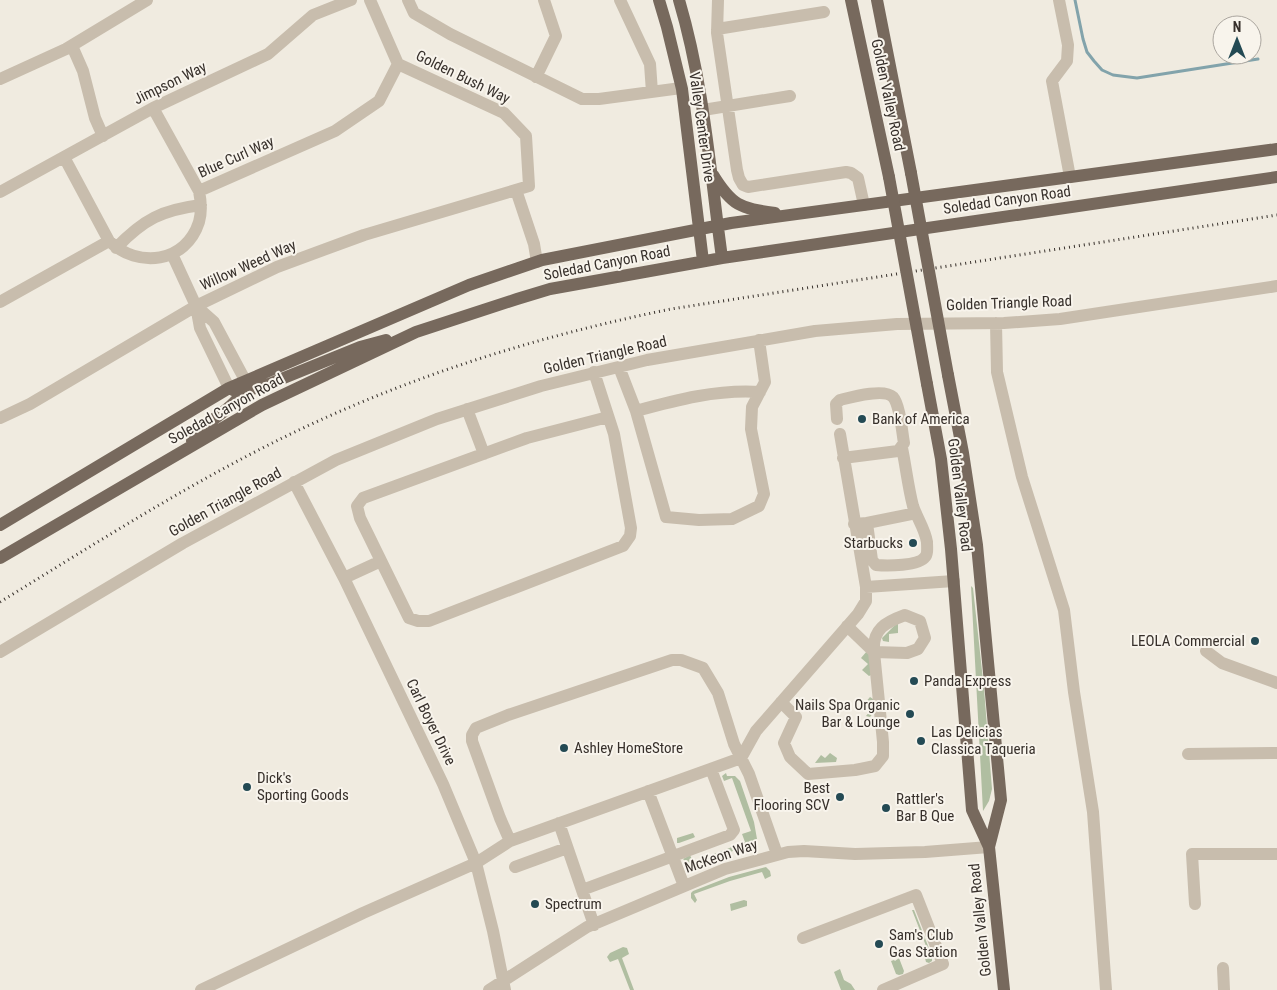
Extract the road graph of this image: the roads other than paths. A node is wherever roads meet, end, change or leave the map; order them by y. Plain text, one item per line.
1 (148, 0) edge
2 (351, 0) edge
3 (370, 0) edge
4 (408, 0) edge
5 (544, 0) edge
6 (620, 0) edge
7 (659, 0) edge
8 (679, 0) edge
9 (718, 0) edge
10 (851, 0) edge
11 (877, 0) edge
12 (1059, 0) edge
13 (824, 12) dead end
14 (717, 29) junction
15 (72, 46) junction
16 (398, 64) junction
17 (536, 77) junction
18 (0, 79) edge
19 (681, 88) junction
20 (652, 92) junction
21 (790, 96) dead end
22 (728, 106) junction
23 (153, 108) junction
24 (703, 110) junction
25 (102, 136) junction
26 (1277, 149) edge
27 (64, 157) junction
28 (711, 171) junction
29 (1070, 177) junction
30 (1277, 177) edge
31 (529, 186) joint
32 (516, 190) junction
33 (199, 191) junction
34 (0, 192) edge
35 (201, 204) junction
36 (864, 205) junction
37 (790, 215) junction
38 (718, 225) junction
39 (700, 228) junction
40 (113, 244) junction
41 (172, 254) junction
42 (722, 258) junction
43 (703, 261) junction
44 (537, 262) junction
45 (1277, 286) edge
46 (0, 302) edge
47 (196, 306) junction
48 (996, 323) junction
49 (416, 332) junction
50 (759, 340) junction
51 (619, 367) junction
52 (594, 372) junction
53 (244, 386) junction
54 (229, 388) junction
55 (760, 392) junction
56 (467, 409) junction
57 (636, 411) junction
58 (608, 417) junction
59 (0, 418) edge
60 (837, 419) dead end
61 (840, 434) dead end
62 (902, 448) junction
63 (181, 452) junction
64 (484, 454) junction
65 (843, 458) junction
66 (294, 482) junction
67 (918, 516) junction
68 (854, 524) junction
69 (0, 525) edge
70 (868, 525) junction
71 (0, 558) edge
72 (381, 560) junction
73 (344, 578) junction
74 (954, 581) junction
75 (866, 587) junction
76 (847, 626) junction
77 (1206, 651) dead end
78 (0, 652) edge
79 (1277, 683) edge
80 (781, 702) junction
81 (1277, 753) edge
82 (1188, 754) dead end
83 (741, 758) junction
84 (711, 769) junction
85 (648, 791) junction
86 (559, 823) junction
87 (510, 841) junction
88 (989, 847) junction
89 (567, 848) junction
90 (777, 854) junction
91 (1277, 854) edge
92 (673, 856) junction
93 (476, 863) junction
94 (514, 867) dead end
95 (684, 886) junction
96 (582, 890) junction
97 (1195, 904) dead end
98 (594, 925) junction
99 (803, 938) dead end
100 (1223, 968) dead end
101 (219, 986) edge
102 (504, 986) edge
103 (201, 990) edge
104 (489, 990) edge
105 (883, 990) edge
106 (1004, 990) edge
107 (1106, 990) edge
108 (1224, 990) edge

1 - 15 street
2 - 23 street, Jimpson Way
3 - 16 street, Golden Bush Way
4 - 17 street
5 - 17 street
6 - 20 street
7 - 19 main road, Valley Center Drive
8 - 24 main road, Valley Center Drive
9 - 14 street
10 - 74 main road, Golden Valley Road, bridge
11 - 88 main road, Golden Valley Road, bridge
12 - 29 street
13 - 14 street
14 - 22 street
15 - 18 street
15 - 25 street
16 - 31 street, Golden Bush Way
16 - 33 street, Blue Curl Way
17 - 20 street
19 - 20 street
19 - 39 main road, Valley Center Drive
21 - 22 street
22 - 24 street
22 - 36 street
23 - 25 street, Jimpson Way
23 - 33 street
24 - 28 main road, Valley Center Drive
25 - 27 street, Jimpson Way
26 - 29 main road, Soledad Canyon Road
27 - 34 street, Jimpson Way
27 - 40 street
28 - 37 main road
28 - 38 main road, Valley Center Drive
29 - 36 main road, Soledad Canyon Road
30 - 42 main road, Soledad Canyon Road
31 - 32 street, Willow Weed Way
32 - 44 street
32 - 47 street, Willow Weed Way
33 - 35 street, Blue Curl Way
35 - 40 street
35 - 41 street, Blue Curl Way
36 - 37 main road, Soledad Canyon Road
37 - 38 main road, Soledad Canyon Road
38 - 39 main road, Soledad Canyon Road
38 - 42 main road, Valley Center Drive
39 - 43 main road, Valley Center Drive
39 - 44 main road, Soledad Canyon Road
40 - 41 street, Blue Curl Way
40 - 46 street
41 - 47 street
42 - 43 main road, Soledad Canyon Road
43 - 49 main road, Soledad Canyon Road
44 - 53 main road, Soledad Canyon Road
45 - 48 street, Golden Triangle Road
47 - 53 street
47 - 54 street
47 - 59 street, Willow Weed Way
48 - 50 street, Golden Triangle Road
48 - 107 street
49 - 53 main road
49 - 63 main road, Soledad Canyon Road
50 - 51 street, Golden Triangle Road
50 - 55 street
51 - 52 street, Golden Triangle Road
51 - 57 street
52 - 56 street, Golden Triangle Road
52 - 58 street
53 - 54 main road, Soledad Canyon Road
53 - 63 main road
54 - 69 main road, Soledad Canyon Road
55 - 57 street
55 - 57 street
56 - 64 street
56 - 66 street, Golden Triangle Road
58 - 64 street
58 - 72 street
60 - 62 street
61 - 65 street
62 - 65 street
62 - 67 street
63 - 71 main road, Soledad Canyon Road
64 - 72 street
65 - 68 street
66 - 73 street, Carl Boyer Drive
66 - 78 street, Golden Triangle Road
67 - 70 street
67 - 70 street
68 - 70 street
68 - 75 street
72 - 73 street
73 - 93 street, Carl Boyer Drive
74 - 75 street
74 - 88 main road, Golden Valley Road
75 - 76 street
76 - 80 street
76 - 80 street
77 - 79 street
80 - 83 street
81 - 82 street
83 - 84 street
83 - 87 street
83 - 90 street
84 - 85 street
84 - 92 street
85 - 86 street
85 - 92 street
86 - 87 street
86 - 89 street
87 - 93 street
88 - 90 street, McKeon Way
88 - 106 main road, Golden Valley Road
89 - 94 street
89 - 96 street
90 - 95 street, McKeon Way
91 - 97 street
92 - 95 street
92 - 96 street
93 - 101 street
93 - 102 street, Carl Boyer Drive
95 - 98 street, McKeon Way
96 - 98 street
98 - 102 street, McKeon Way
99 - 105 street
100 - 108 street
101 - 103 street
102 - 104 street, McKeon Way

